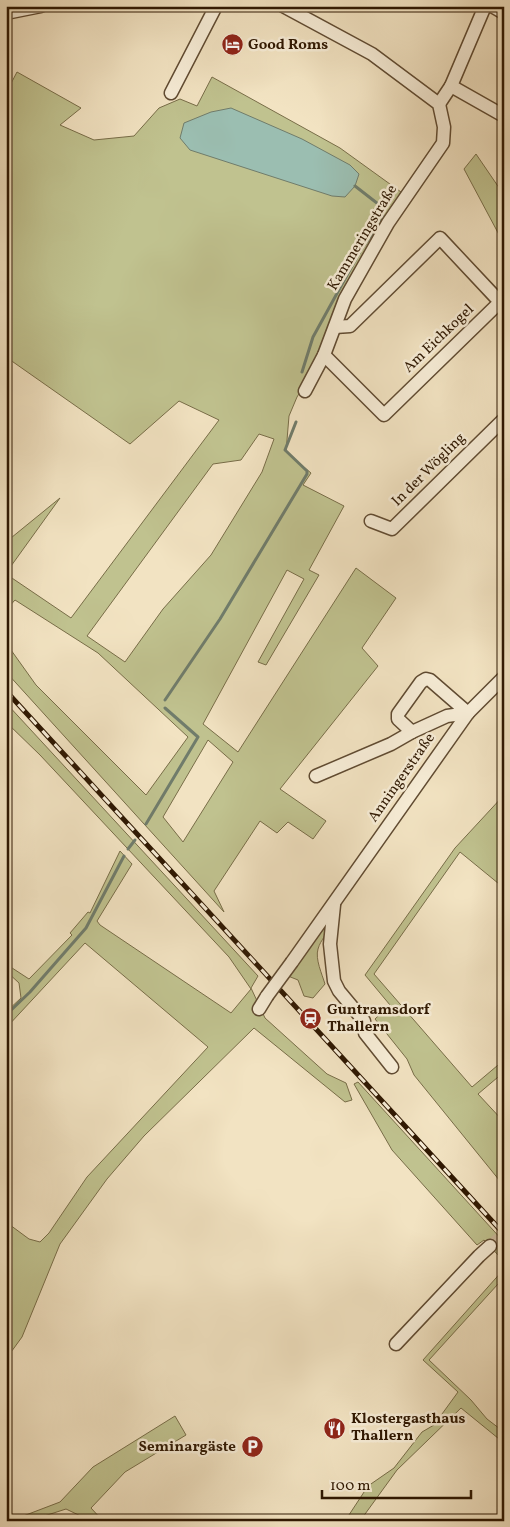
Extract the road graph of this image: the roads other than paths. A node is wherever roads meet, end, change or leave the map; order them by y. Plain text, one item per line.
1 (41, 6) edge
2 (216, 6) edge
3 (284, 6) edge
4 (485, 6) edge
5 (492, 6) edge
6 (6, 13) edge
7 (504, 13) edge
8 (451, 86) junction
9 (171, 93) dead end
10 (439, 104) junction
11 (504, 116) edge
12 (335, 327) junction
13 (324, 355) junction
14 (305, 391) dead end
15 (504, 419) edge
16 (371, 521) dead end
17 (504, 677) edge
18 (468, 713) junction
19 (412, 732) junction
20 (316, 776) dead end
21 (334, 905) junction
22 (259, 1008) dead end
23 (392, 1067) dead end
24 (490, 1246) tunnel mouth
25 (396, 1344) dead end

1 - 6 street
2 - 9 street
3 - 10 street
4 - 8 street
5 - 7 street
8 - 10 street
8 - 11 street
10 - 12 street, Kammeringstraße
12 - 13 street, Kammeringstraße
12 - 13 street, Am Eichkogel
13 - 14 street, Kammeringstraße
15 - 16 street, In der Wögling
17 - 18 street, Anningerstraße
18 - 19 street
18 - 19 street
18 - 21 street, Anningerstraße
19 - 20 street
21 - 22 street, Anningerstraße, bridge
21 - 23 street, Anningerstraße
24 - 25 street

